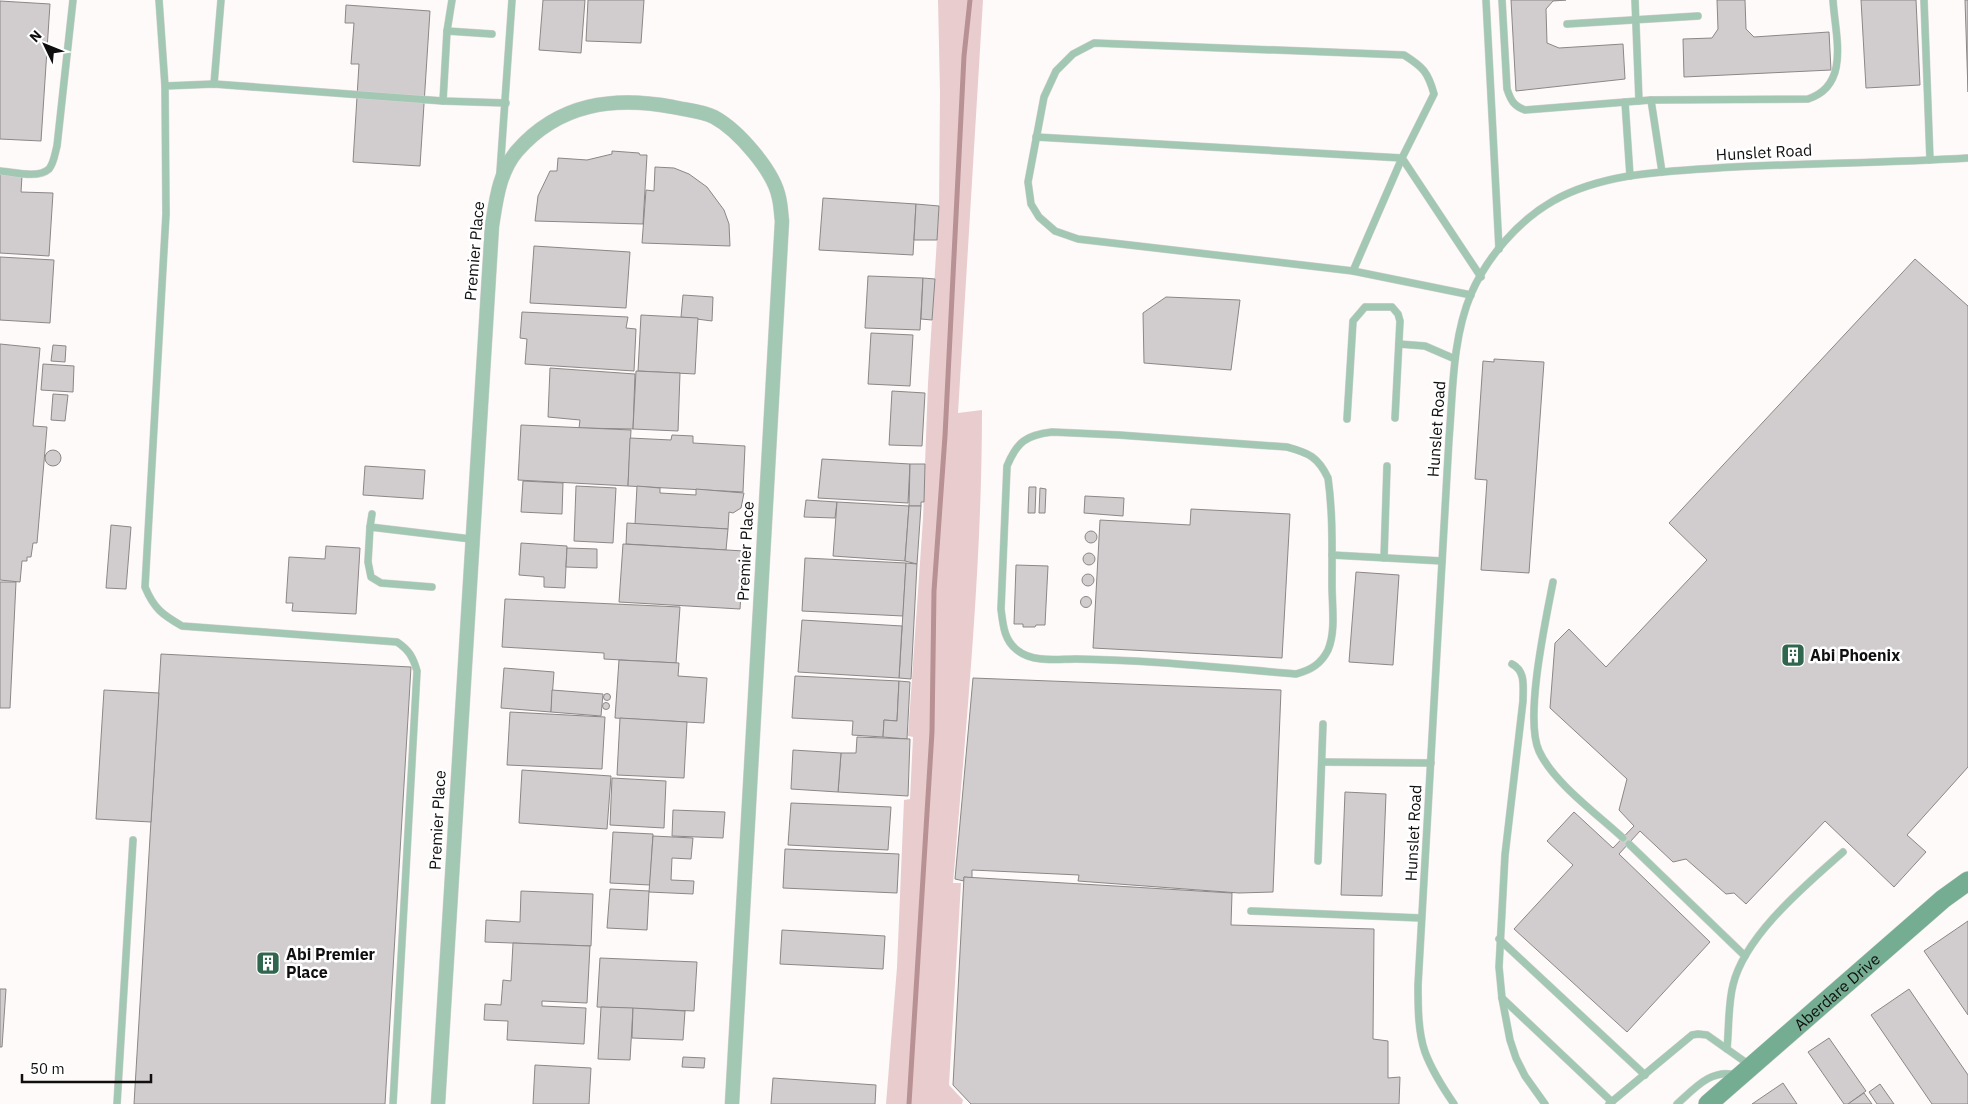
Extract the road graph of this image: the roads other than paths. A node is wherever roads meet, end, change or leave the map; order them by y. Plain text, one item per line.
1 (73, 0) edge
2 (159, 0) edge
3 (221, 0) edge
4 (452, 0) edge
5 (512, 0) edge
6 (1486, 0) edge
7 (1502, 0) edge
8 (1635, 0) edge
9 (1833, 0) edge
10 (1924, 0) edge
11 (1698, 16) dead end
12 (1636, 20) junction
13 (1567, 24) dead end
14 (448, 31) junction
15 (492, 34) dead end
16 (214, 84) junction
17 (164, 86) junction
18 (1651, 100) junction
19 (443, 101) junction
20 (1639, 101) junction
21 (1625, 102) junction
22 (506, 103) junction
23 (1036, 137) junction
24 (1402, 158) junction
25 (1968, 158) edge
26 (1930, 160) junction
27 (0, 171) edge
28 (1662, 172) junction
29 (1630, 176) junction
30 (499, 185) junction
31 (1500, 249) junction
32 (1353, 271) junction
33 (1480, 277) junction
34 (1471, 294) junction
35 (1399, 344) junction
36 (1455, 359) junction
37 (1395, 418) dead end
38 (1347, 419) dead end
39 (1387, 466) dead end
40 (372, 514) dead end
41 (370, 527) junction
42 (472, 538) junction
43 (1332, 555) junction
44 (1384, 558) junction
45 (1442, 562) junction
46 (1553, 582) dead end
47 (432, 587) dead end
48 (1512, 664) dead end
49 (1323, 724) dead end
50 (1322, 762) junction
51 (1431, 763) junction
52 (1623, 838) dead end
53 (133, 840) dead end
54 (1629, 844) dead end
55 (1843, 852) dead end
56 (1318, 861) dead end
57 (1968, 881) edge
58 (1251, 911) dead end
59 (1421, 918) junction
60 (1499, 939) junction
61 (1745, 956) junction
62 (1502, 998) junction
63 (1727, 1049) junction
64 (1746, 1071) junction
65 (1645, 1075) junction
66 (1611, 1103) edge
67 (116, 1104) edge
68 (392, 1104) edge
69 (438, 1104) edge
70 (732, 1104) edge
71 (1454, 1104) edge
72 (1545, 1104) edge
73 (1677, 1104) edge
74 (1708, 1104) edge

1 - 27 lane
2 - 17 lane
3 - 16 lane
4 - 14 lane
5 - 22 lane
6 - 31 lane
7 - 21 lane
8 - 12 lane
9 - 18 lane
10 - 26 lane
11 - 12 lane
12 - 13 lane
12 - 20 lane
14 - 15 lane
14 - 19 lane
16 - 17 lane
16 - 19 lane
17 - 68 lane
18 - 20 lane
18 - 28 lane
19 - 22 lane
20 - 21 lane
21 - 29 lane
22 - 30 lane
23 - 24 lane
23 - 24 lane
23 - 32 lane
24 - 32 lane
24 - 33 lane
25 - 26 lane, Hunslet Road
26 - 28 lane, Hunslet Road
28 - 29 lane, Hunslet Road
29 - 31 lane, Hunslet Road
30 - 42 street, Premier Place
30 - 70 street, Premier Place
31 - 33 lane, Hunslet Road
32 - 34 lane
33 - 34 lane, Hunslet Road
34 - 36 lane, Hunslet Road
35 - 36 lane
35 - 37 lane
35 - 38 lane
36 - 45 lane, Hunslet Road
39 - 44 lane
40 - 41 lane
41 - 42 lane
41 - 47 lane
42 - 69 street, Premier Place
43 - 43 lane
43 - 44 lane
44 - 45 lane
45 - 51 lane, Hunslet Road
46 - 52 lane
48 - 60 lane
49 - 50 lane
50 - 51 lane
50 - 56 lane
51 - 59 lane, Hunslet Road
53 - 67 lane
54 - 61 lane
55 - 61 lane
57 - 64 street, Aberdare Drive
58 - 59 lane
59 - 71 lane, Hunslet Road
60 - 62 lane
60 - 65 lane
61 - 63 lane
62 - 66 lane
62 - 72 lane
63 - 64 lane
63 - 65 lane
64 - 73 lane
64 - 74 street, Aberdare Drive
65 - 66 lane

